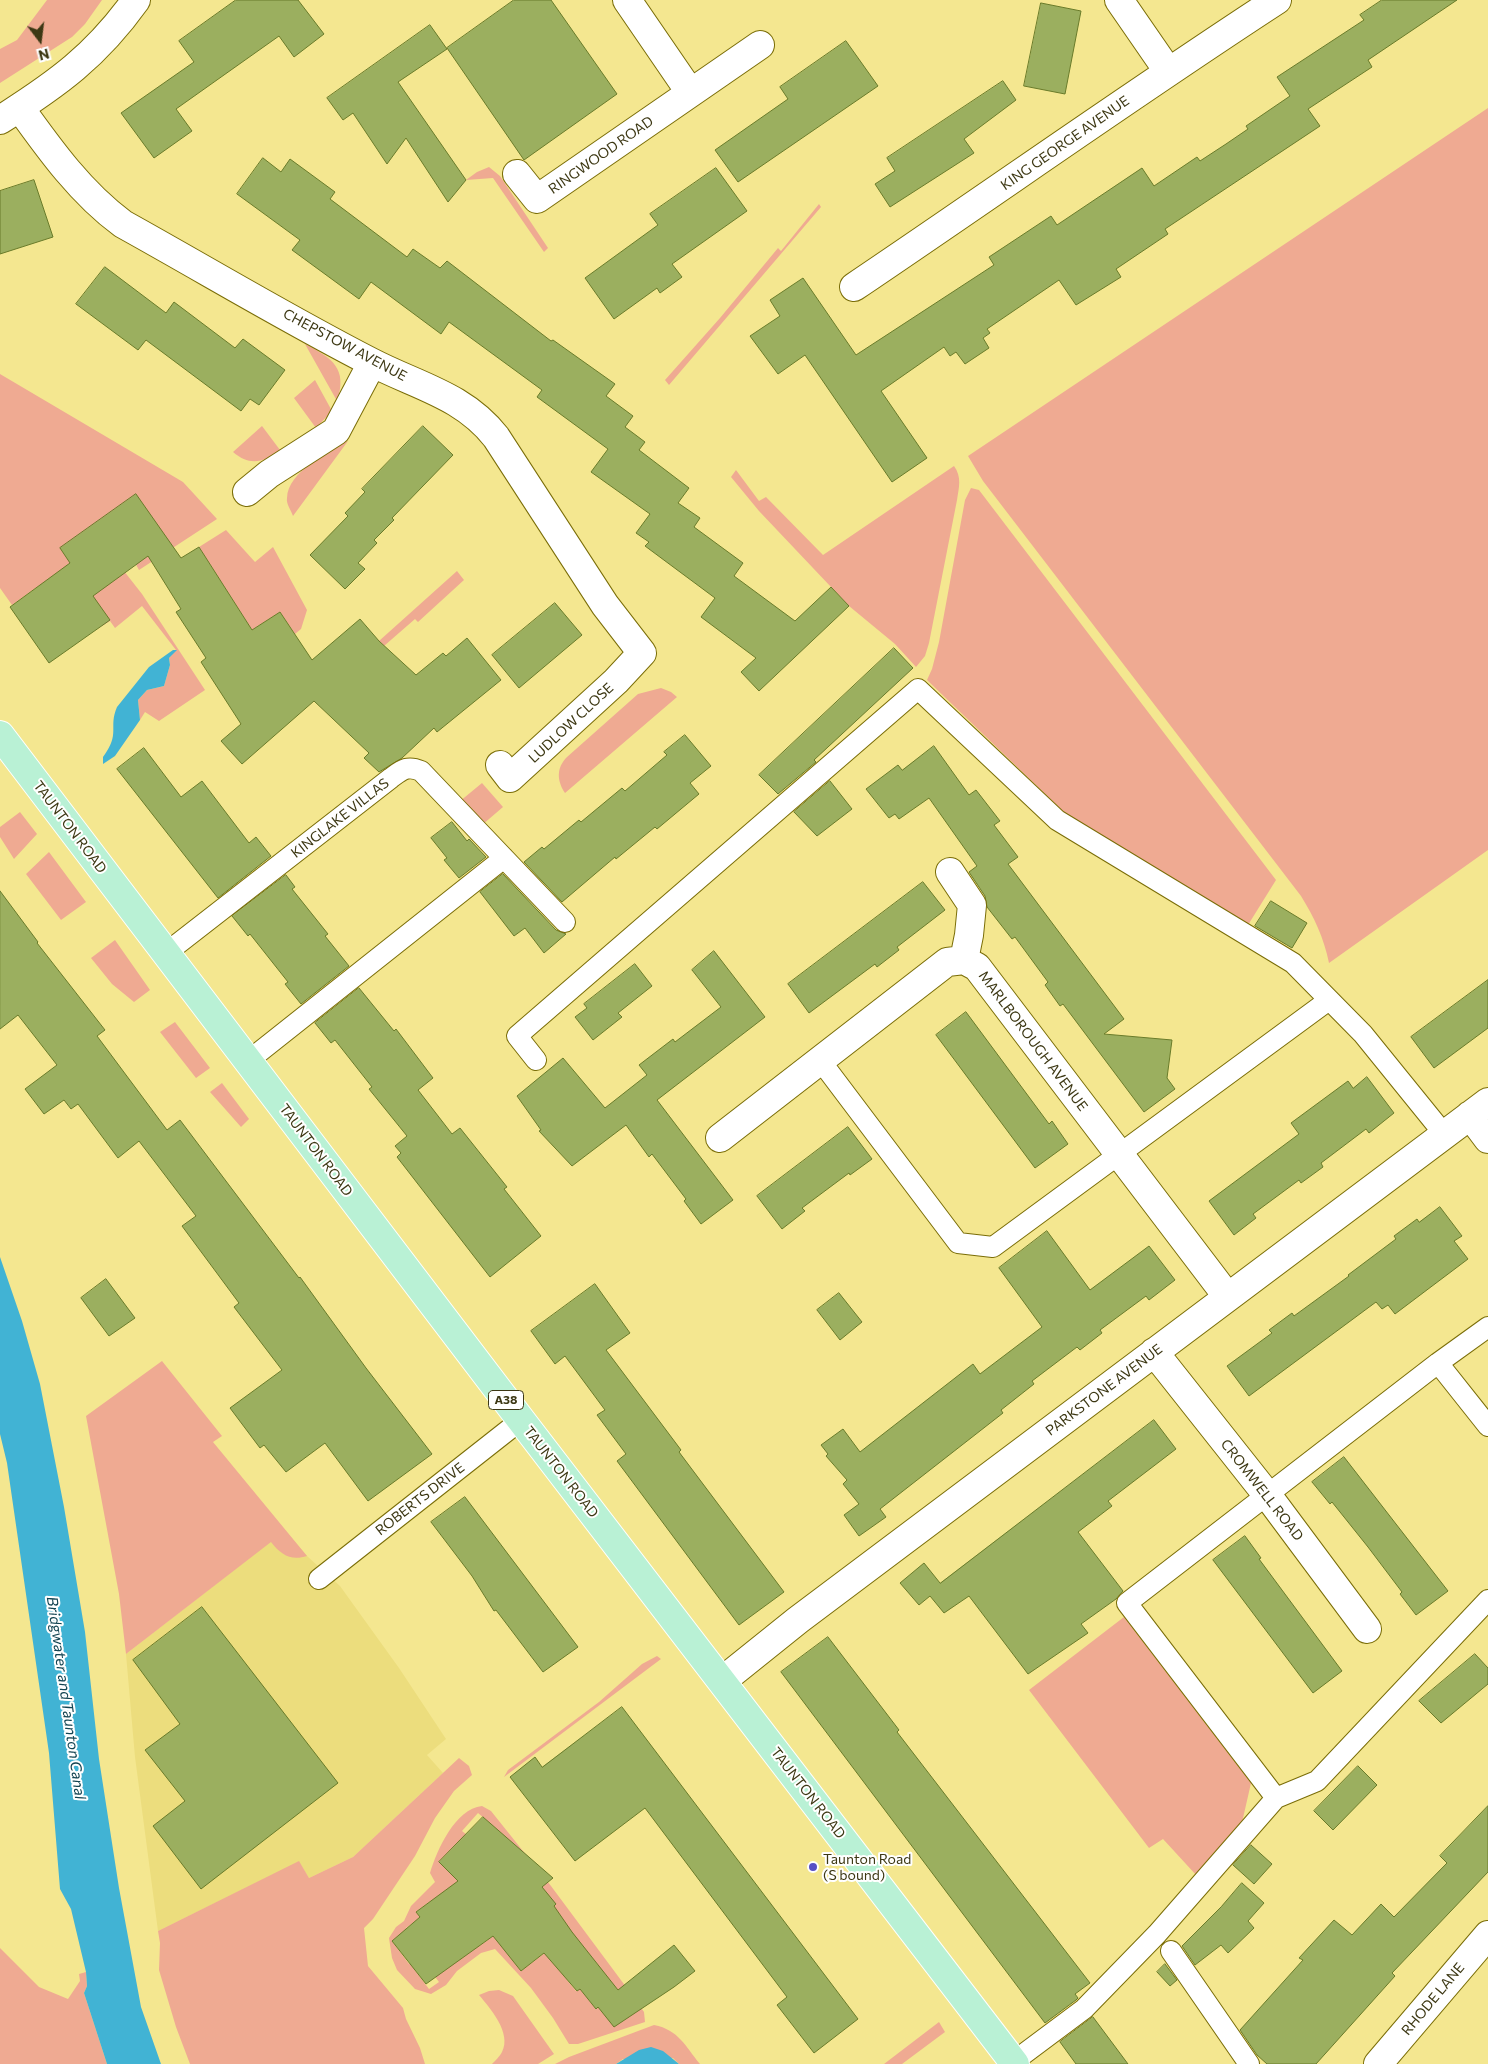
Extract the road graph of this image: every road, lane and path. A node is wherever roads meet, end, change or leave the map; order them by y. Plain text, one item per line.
1 (136, 0) edge
2 (627, 0) edge
3 (1119, 0) edge
4 (1277, 0) edge
5 (760, 45) dead end
6 (1168, 71) junction
7 (690, 92) junction
8 (10, 114) edge
9 (517, 174) dead end
10 (854, 287) dead end
11 (372, 363) junction
12 (248, 492) dead end
13 (642, 652) joint
14 (0, 735) edge
15 (500, 765) dead end
16 (504, 858) junction
17 (950, 872) dead end
18 (565, 922) dead end
19 (166, 953) junction
20 (964, 960) junction
21 (1329, 1000) junction
22 (536, 1060) dead end
23 (820, 1060) junction
24 (248, 1061) junction
25 (1479, 1108) edge
26 (1444, 1134) junction
27 (720, 1138) dead end
28 (1488, 1139) edge
29 (1120, 1155) junction
30 (1227, 1296) junction
31 (1488, 1327) edge
32 (1154, 1352) junction
33 (1438, 1363) junction
34 (521, 1420) junction
35 (1488, 1426) edge
36 (1268, 1496) junction
37 (319, 1579) dead end
38 (1488, 1600) edge
39 (1367, 1629) dead end
40 (722, 1681) junction
41 (1276, 1798) junction
42 (1488, 1934) edge
43 (1171, 1951) dead end
44 (1014, 2063) edge
45 (1249, 2064) edge
46 (1378, 2064) edge

1 - 8 street
2 - 7 street
3 - 6 street
4 - 6 street, KING GEORGE AVENUE
5 - 7 street, RINGWOOD ROAD
6 - 10 street, KING GEORGE AVENUE
7 - 9 street, RINGWOOD ROAD
8 - 11 street, CHEPSTOW AVENUE
11 - 12 street
11 - 13 street, CHEPSTOW AVENUE
13 - 15 street, LUDLOW CLOSE
14 - 19 main road, TAUNTON ROAD / A38
16 - 18 lane, KINGLAKE VILLAS
16 - 19 lane, KINGLAKE VILLAS
16 - 24 lane
17 - 20 street
19 - 24 main road, TAUNTON ROAD / A38
20 - 23 street
20 - 29 street, MARLBOROUGH AVENUE
21 - 22 lane
21 - 26 lane
21 - 29 lane
23 - 27 street
23 - 29 lane
24 - 34 main road, TAUNTON ROAD / A38
25 - 26 street, PARKSTONE AVENUE
25 - 28 street
26 - 30 street, PARKSTONE AVENUE
29 - 30 street, MARLBOROUGH AVENUE
30 - 32 street, PARKSTONE AVENUE
31 - 33 lane
32 - 36 street, CROMWELL ROAD
32 - 40 street, PARKSTONE AVENUE
33 - 35 lane
33 - 36 lane
34 - 37 lane, ROBERTS DRIVE
34 - 40 main road, TAUNTON ROAD / A38
36 - 39 street, CROMWELL ROAD
36 - 41 lane
38 - 41 lane
40 - 44 main road, TAUNTON ROAD / A38
41 - 44 lane
42 - 46 street, RHODE LANE
43 - 45 lane

